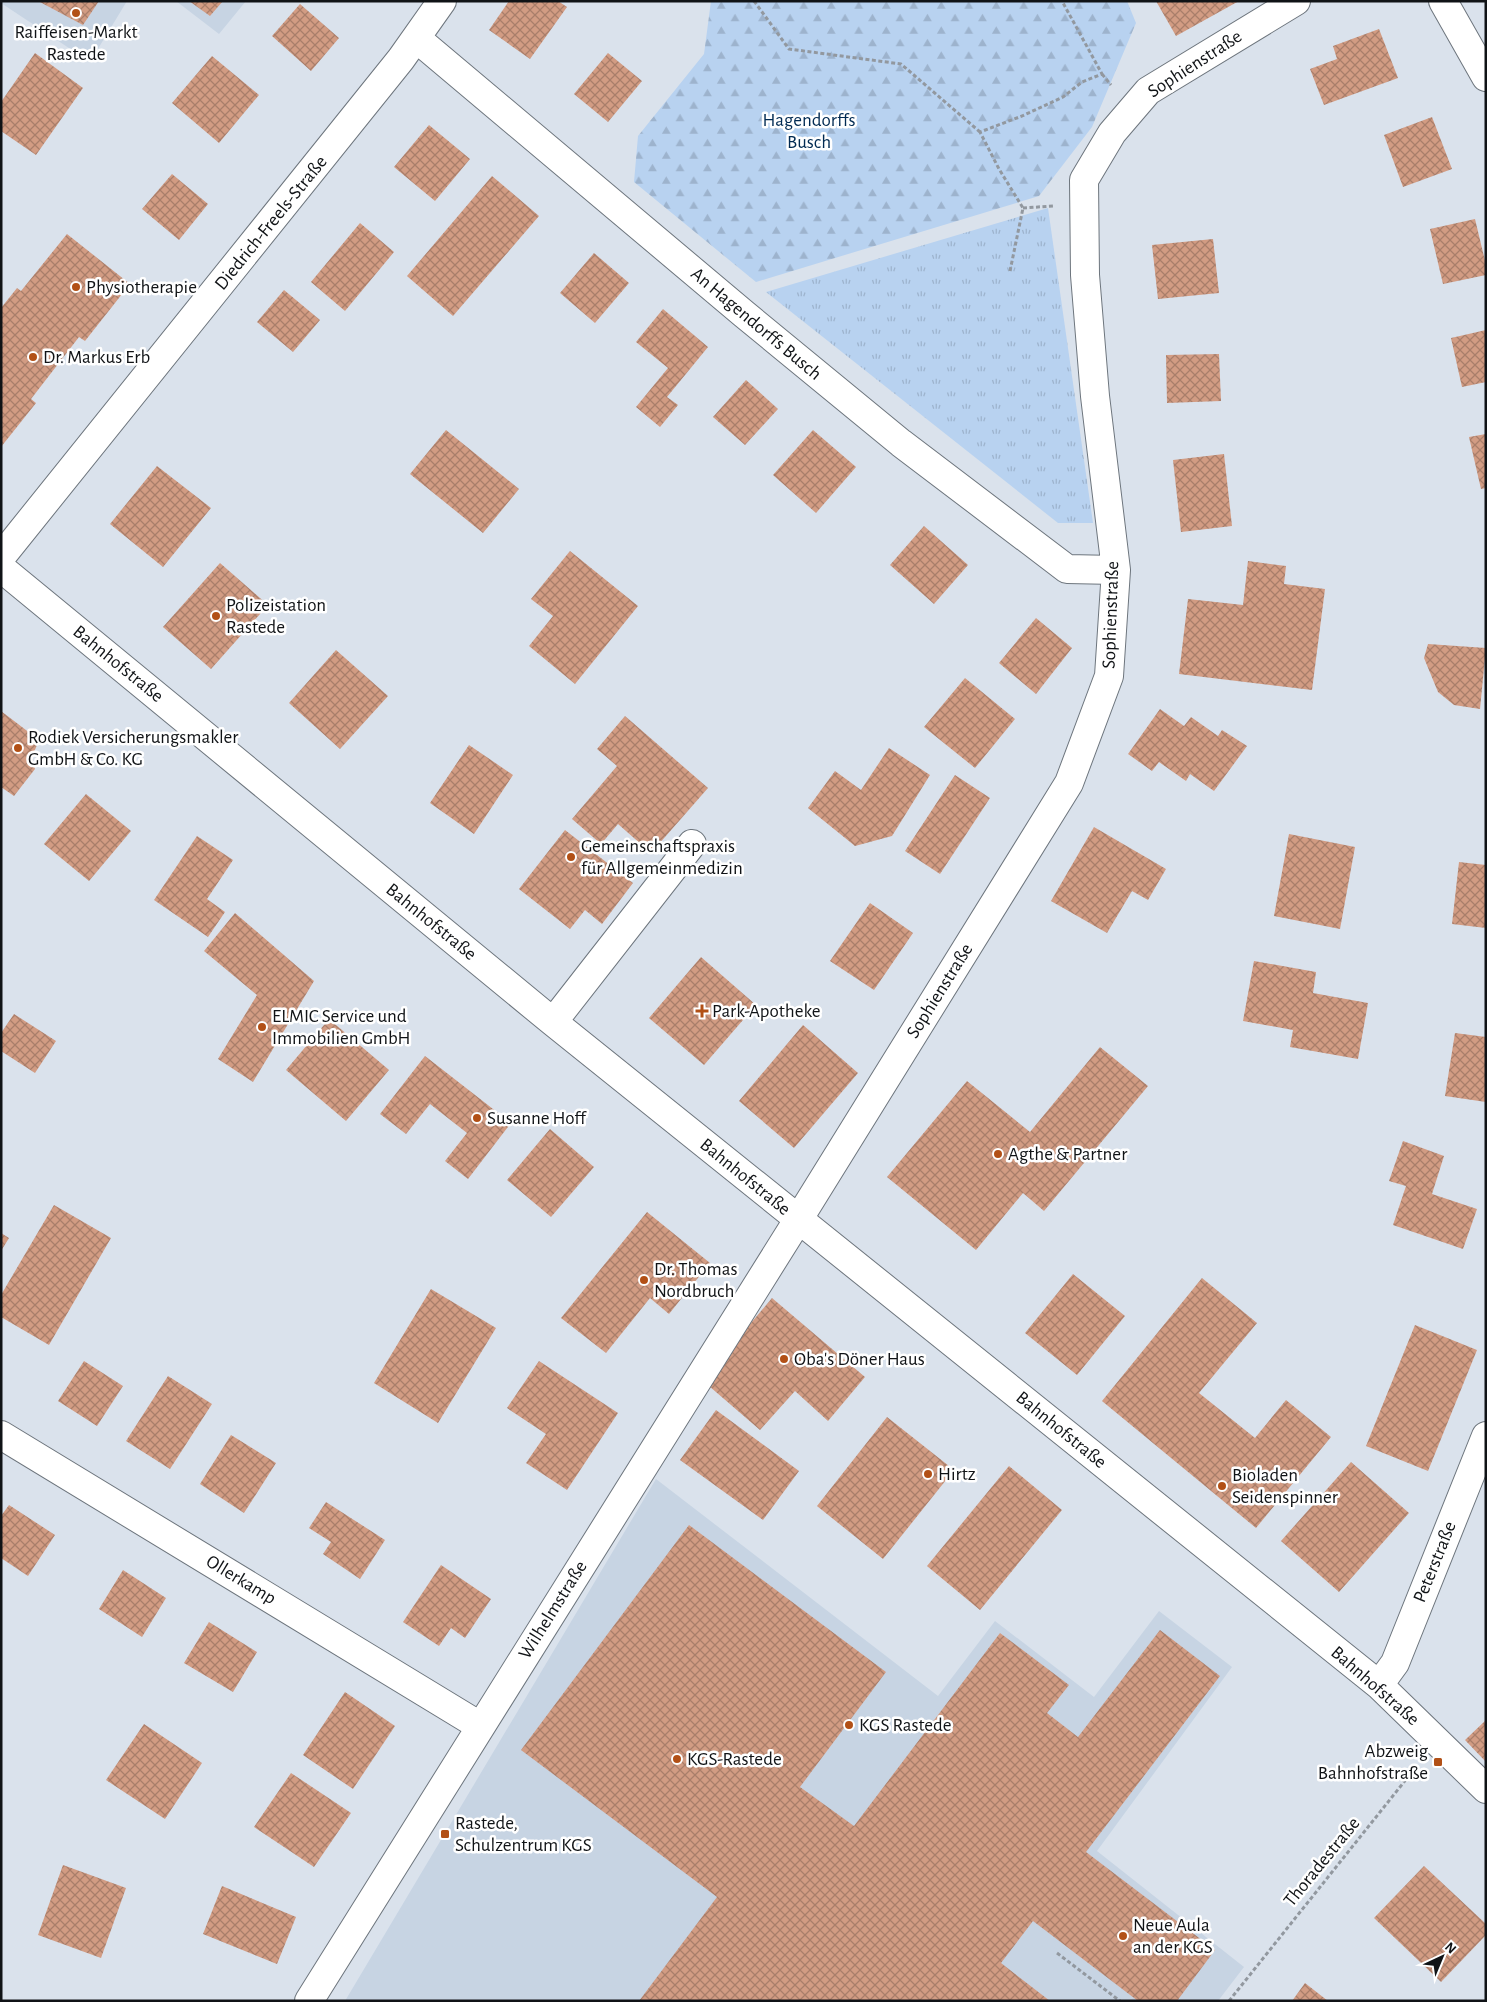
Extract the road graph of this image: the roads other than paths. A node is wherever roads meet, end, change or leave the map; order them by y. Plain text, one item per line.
1 (1296, 1) edge
2 (1443, 1) edge
3 (440, 2) edge
4 (416, 38) junction
5 (1486, 77) edge
6 (1, 557) edge
7 (1, 568) edge
8 (1116, 570) junction
9 (692, 844) dead end
10 (552, 1022) junction
11 (798, 1220) junction
12 (1, 1435) edge
13 (1486, 1436) edge
14 (1379, 1685) junction
15 (480, 1726) junction
16 (1486, 1789) edge
17 (309, 2001) edge

1 - 8 street, Sophienstraße
2 - 5 street
3 - 4 street, Diedrich-Freels-Straße
4 - 6 street, Diedrich-Freels-Straße
4 - 8 street, An Hagendorffs Busch
7 - 10 street, Bahnhofstraße
8 - 11 street, Sophienstraße
9 - 10 street
10 - 11 street, Bahnhofstraße
11 - 14 street, Bahnhofstraße
11 - 15 street, Wilhelmstraße
12 - 15 street, Ollerkamp
13 - 14 street, Peterstraße
14 - 16 street, Bahnhofstraße
15 - 17 street, Wilhelmstraße

